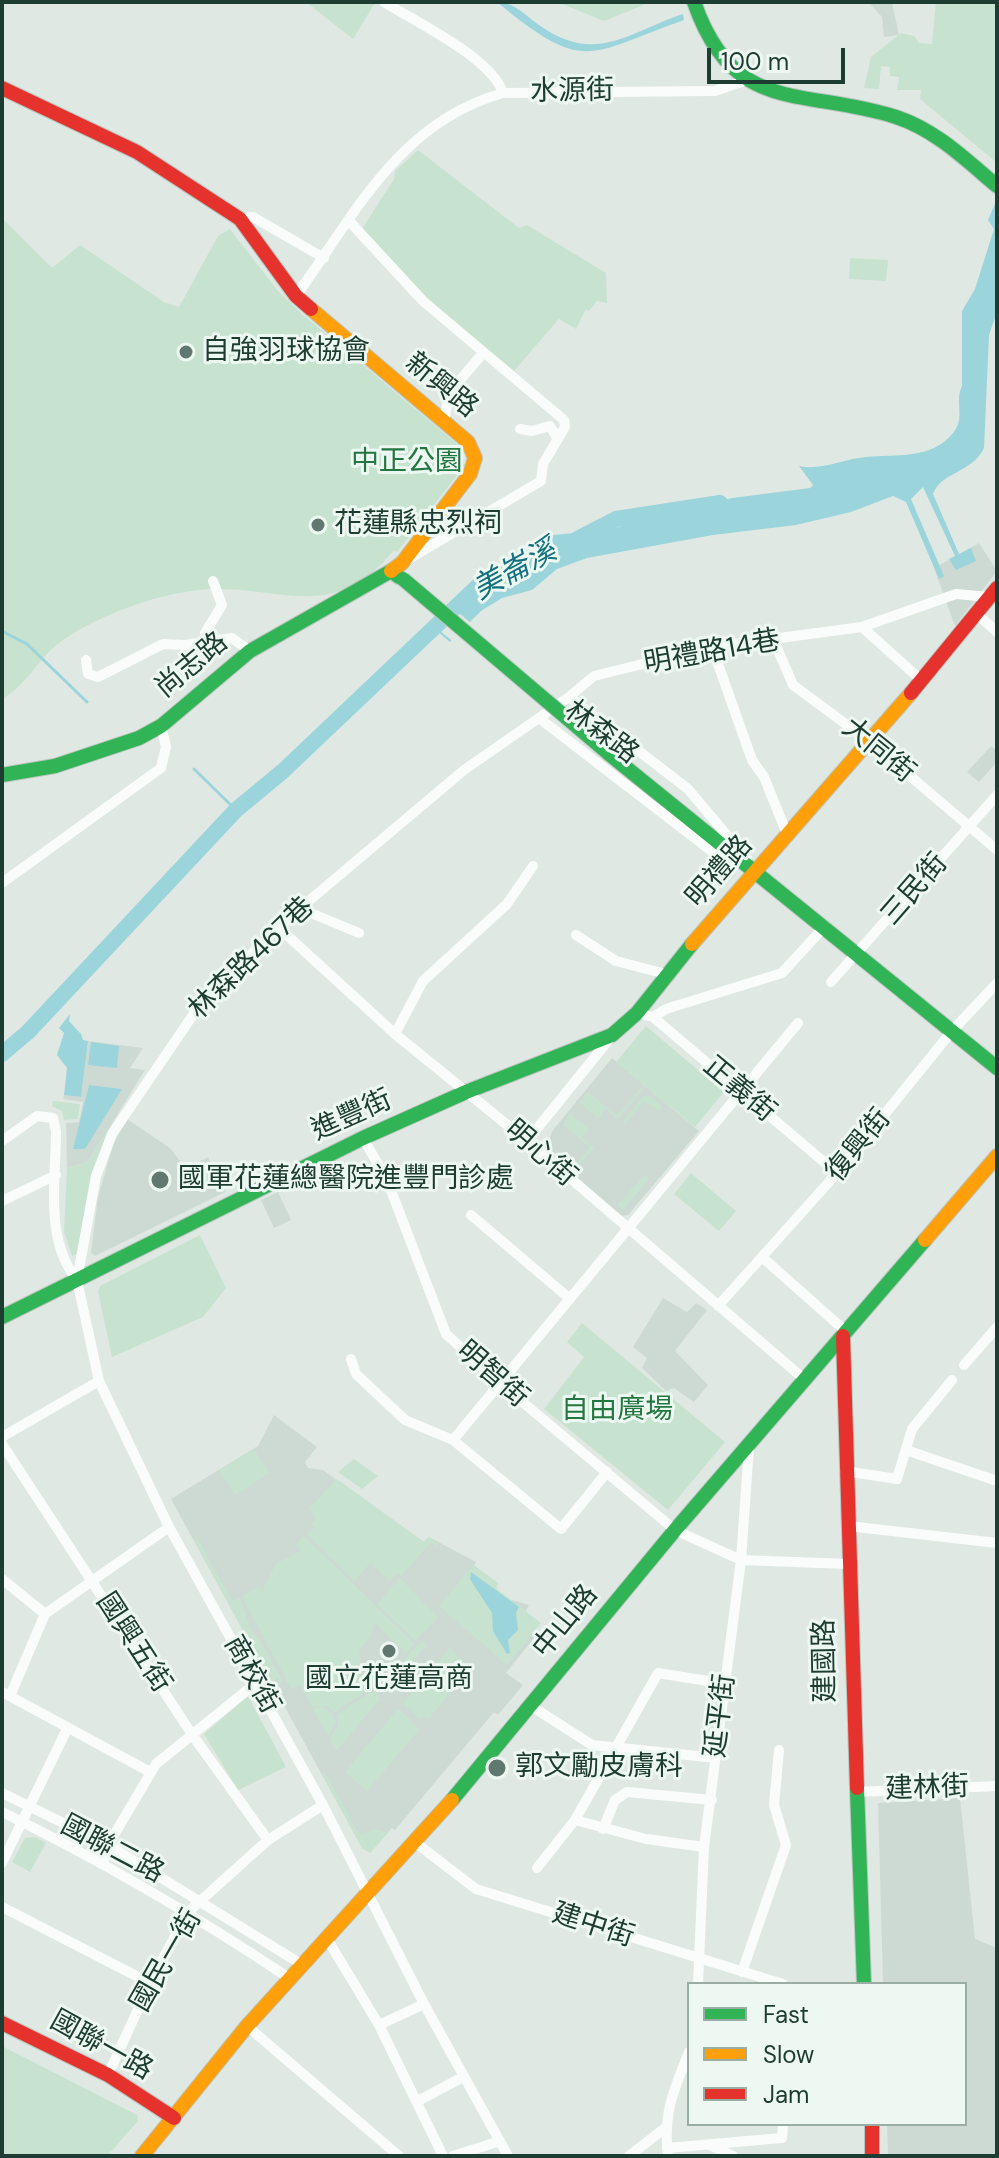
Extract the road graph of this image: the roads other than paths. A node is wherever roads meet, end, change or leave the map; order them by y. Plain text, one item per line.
1 (384, 2) edge
2 (694, 2) edge
3 (744, 81) junction
4 (2, 88) edge
5 (503, 93) junction
6 (997, 186) edge
7 (240, 219) junction
8 (350, 222) junction
9 (324, 258) junction
10 (296, 296) junction
11 (483, 353) junction
12 (444, 423) junction
13 (520, 429) dead end
14 (557, 438) junction
15 (399, 571) junction
16 (213, 581) dead end
17 (993, 592) edge
18 (974, 618) junction
19 (862, 627) junction
20 (997, 632) edge
21 (211, 641) junction
22 (774, 641) junction
23 (712, 647) junction
24 (250, 651) junction
25 (86, 660) dead end
26 (920, 679) junction
27 (569, 697) junction
28 (539, 718) junction
29 (161, 726) junction
30 (870, 742) junction
31 (2, 775) edge
32 (997, 795) edge
33 (970, 828) junction
34 (787, 834) junction
35 (997, 850) edge
36 (533, 866) dead end
37 (756, 869) junction
38 (2, 883) edge
39 (301, 909) junction
40 (825, 926) junction
41 (278, 927) junction
42 (359, 933) dead end
43 (576, 935) dead end
44 (859, 954) junction
45 (666, 974) junction
46 (831, 982) dead end
47 (997, 983) edge
48 (637, 1013) junction
49 (653, 1017) junction
50 (798, 1023) dead end
51 (952, 1031) junction
52 (395, 1034) junction
53 (612, 1035) junction
54 (996, 1066) edge
55 (739, 1090) junction
56 (466, 1092) junction
57 (363, 1138) junction
58 (2, 1141) edge
59 (527, 1141) junction
60 (997, 1156) edge
61 (837, 1173) junction
62 (56, 1175) junction
63 (2, 1201) edge
64 (471, 1215) dead end
65 (626, 1230) junction
66 (762, 1257) junction
67 (77, 1280) junction
68 (569, 1298) junction
69 (718, 1306) junction
70 (2, 1317) edge
71 (997, 1327) edge
72 (843, 1332) junction
73 (351, 1359) dead end
74 (964, 1365) dead end
75 (804, 1379) junction
76 (952, 1380) dead end
77 (99, 1381) junction
78 (501, 1384) junction
79 (2, 1437) edge
80 (453, 1440) junction
81 (2, 1444) edge
82 (749, 1447) junction
83 (906, 1450) junction
84 (845, 1471) junction
85 (607, 1472) junction
86 (997, 1481) edge
87 (848, 1526) junction
88 (169, 1527) junction
89 (675, 1530) junction
90 (997, 1543) edge
91 (741, 1560) junction
92 (848, 1564) junction
93 (2, 1579) edge
94 (92, 1581) junction
95 (45, 1614) junction
96 (256, 1683) junction
97 (726, 1684) junction
98 (6, 1694) edge
99 (531, 1706) junction
100 (67, 1729) junction
101 (193, 1736) junction
102 (615, 1747) junction
103 (779, 1750) dead end
104 (716, 1758) junction
105 (150, 1772) junction
106 (997, 1786) edge
107 (856, 1792) junction
108 (2, 1793) edge
109 (712, 1800) junction
110 (323, 1805) junction
111 (30, 1806) junction
112 (2, 1812) edge
113 (575, 1820) junction
114 (22, 1822) junction
115 (603, 1829) junction
116 (268, 1840) junction
117 (416, 1843) junction
118 (108, 1845) junction
119 (704, 1847) junction
120 (2, 1863) edge
121 (103, 1863) junction
122 (537, 1868) dead end
123 (367, 1893) junction
124 (202, 1900) junction
125 (2, 1907) edge
126 (188, 1912) junction
127 (326, 1937) junction
128 (701, 1959) junction
129 (301, 1964) junction
130 (742, 1972) junction
131 (289, 1978) junction
132 (698, 1982) edge
133 (776, 1982) edge
134 (864, 1982) edge
135 (150, 1983) junction
136 (424, 2004) junction
137 (2, 2023) edge
138 (379, 2025) junction
139 (247, 2026) junction
140 (687, 2057) edge
141 (108, 2075) junction
142 (463, 2077) junction
143 (418, 2101) junction
144 (174, 2118) junction
145 (783, 2126) edge
146 (872, 2126) edge
147 (665, 2128) junction
148 (500, 2141) junction
149 (705, 2143) junction
150 (667, 2152) edge
151 (142, 2156) edge
152 (399, 2156) edge
153 (443, 2156) edge
154 (453, 2156) edge
155 (508, 2156) edge
156 (629, 2156) edge
157 (733, 2156) edge
158 (872, 2156) edge

1 - 5 street, 水源街
2 - 3 street
3 - 5 street, 水源街
3 - 6 street
4 - 7 street, 新興路
5 - 8 street
7 - 9 street
7 - 10 street, 新興路
8 - 9 street
8 - 11 street
9 - 10 street
10 - 12 street, 新興路
11 - 12 street
11 - 14 street
12 - 15 street, 新興路
13 - 14 street
14 - 15 street
15 - 24 street, 尚志路
15 - 37 street, 林森路, bridge
16 - 21 street
17 - 18 street
17 - 19 street, 明禮路14巷
18 - 20 street
18 - 26 street, 明禮路
19 - 22 street, 明禮路14巷
19 - 26 street
21 - 24 street
21 - 25 street
22 - 23 street, 明禮路14巷
22 - 30 street, 大同街
23 - 27 street, 明禮路14巷
23 - 34 street
24 - 29 street, 尚志路
26 - 30 street, 明禮路
27 - 28 street, 林森路
27 - 37 street, 林森路
28 - 37 street, 林森路
28 - 39 street, 林森路467巷
29 - 31 street, 尚志路
29 - 38 street
30 - 33 street, 大同街
30 - 34 street, 明禮路
32 - 33 street, 三民街
33 - 35 street, 大同街
33 - 44 street, 三民街
34 - 37 street, 明禮路
36 - 52 street
37 - 40 street, 林森路
37 - 45 street, 明禮路
39 - 41 street, 林森路467巷
39 - 42 street
40 - 44 street, 林森路
40 - 49 street
41 - 52 street, 明心街
41 - 67 street, 林森路467巷
43 - 45 street
44 - 46 street, 三民街
44 - 51 street, 林森路
45 - 48 street, 明禮路
47 - 51 street, 復興街
48 - 49 street, 正義街
48 - 53 street, 明禮路
49 - 55 street, 正義街
50 - 55 street
51 - 54 street, 林森路
51 - 61 street, 復興街
52 - 56 street, 明心街
53 - 56 street, 進豐街
53 - 59 street, 明禮路
55 - 61 street, 正義街
55 - 65 street
56 - 57 street, 進豐街
56 - 59 street, 明心街
57 - 67 street, 進豐街
57 - 78 street, 明智街
58 - 62 street, 商校街
59 - 65 street, 明心街
60 - 72 street, 中山路
61 - 66 street, 復興街
62 - 63 street
62 - 67 street, 商校街
64 - 68 street
65 - 68 street
65 - 69 street, 明心街
66 - 69 street, 復興街
66 - 72 street
67 - 70 street, 進豐街
67 - 77 street, 商校街
68 - 78 street
69 - 75 street, 明心街
71 - 74 street
72 - 75 street, 中山路
72 - 84 street, 建國路
73 - 80 street
75 - 82 street, 中山路
76 - 83 street
77 - 79 street
77 - 88 street, 商校街
78 - 80 street
78 - 85 street, 明智街
80 - 85 street
81 - 94 street, 國興五街
82 - 89 street, 中山路
82 - 91 street, 延平街
83 - 84 street
83 - 86 street
84 - 87 street, 建國路
85 - 89 street, 明智街
87 - 90 street
87 - 92 street, 建國路
88 - 94 street
88 - 96 street, 商校街
89 - 91 street, 明智街
89 - 99 street, 中山路
91 - 92 street, 明智街
91 - 97 street, 延平街
92 - 107 street, 建國路
93 - 95 street
94 - 95 street
94 - 101 street, 國興五街
95 - 98 street
96 - 101 street
96 - 110 street, 商校街
97 - 102 street
97 - 104 street, 延平街
98 - 100 street
99 - 102 street
99 - 117 street, 中山路
100 - 105 street
100 - 111 street
101 - 105 street
101 - 116 street, 國興五街
102 - 104 street
102 - 113 street
103 - 130 street
104 - 109 street, 延平街
105 - 118 street
106 - 107 street, 建林街
107 - 134 street, 建國路
108 - 111 street, 國聯二路
109 - 115 street
109 - 119 street, 延平街
110 - 116 street, 國民一街
110 - 123 street, 商校街
111 - 114 street
111 - 118 street, 國聯二路
112 - 114 street, 國聯二路
113 - 115 street
113 - 122 street
114 - 120 street
114 - 121 street, 國聯二路
115 - 119 street
116 - 124 street, 國民一街
117 - 123 street, 中山路
117 - 128 street, 建中街
118 - 121 street
118 - 124 street, 國聯二路
119 - 128 street, 延平街
121 - 126 street, 國聯二路
123 - 127 street, 中山路
123 - 136 street, 商校街
124 - 126 street, 國民一街
124 - 129 street, 國聯二路
125 - 135 street
126 - 131 street, 國聯二路
126 - 135 street, 國民一街
127 - 129 street, 中山路
127 - 138 street
128 - 130 street, 建中街
128 - 132 street, 延平街
129 - 131 street, 中山路
130 - 133 street, 建中街
131 - 139 street, 中山路
135 - 141 street, 國民一街
136 - 138 street
136 - 142 street, 商校街
137 - 141 street, 國聯一路
138 - 143 street
139 - 144 street, 中山路
139 - 152 street
140 - 147 street
141 - 144 street, 國聯一路
142 - 143 street
142 - 148 street, 商校街
143 - 153 street
144 - 151 street, 中山路
145 - 149 street
146 - 158 street
147 - 150 street
147 - 156 street
148 - 154 street
148 - 155 street, 商校街
149 - 150 street
149 - 157 street

